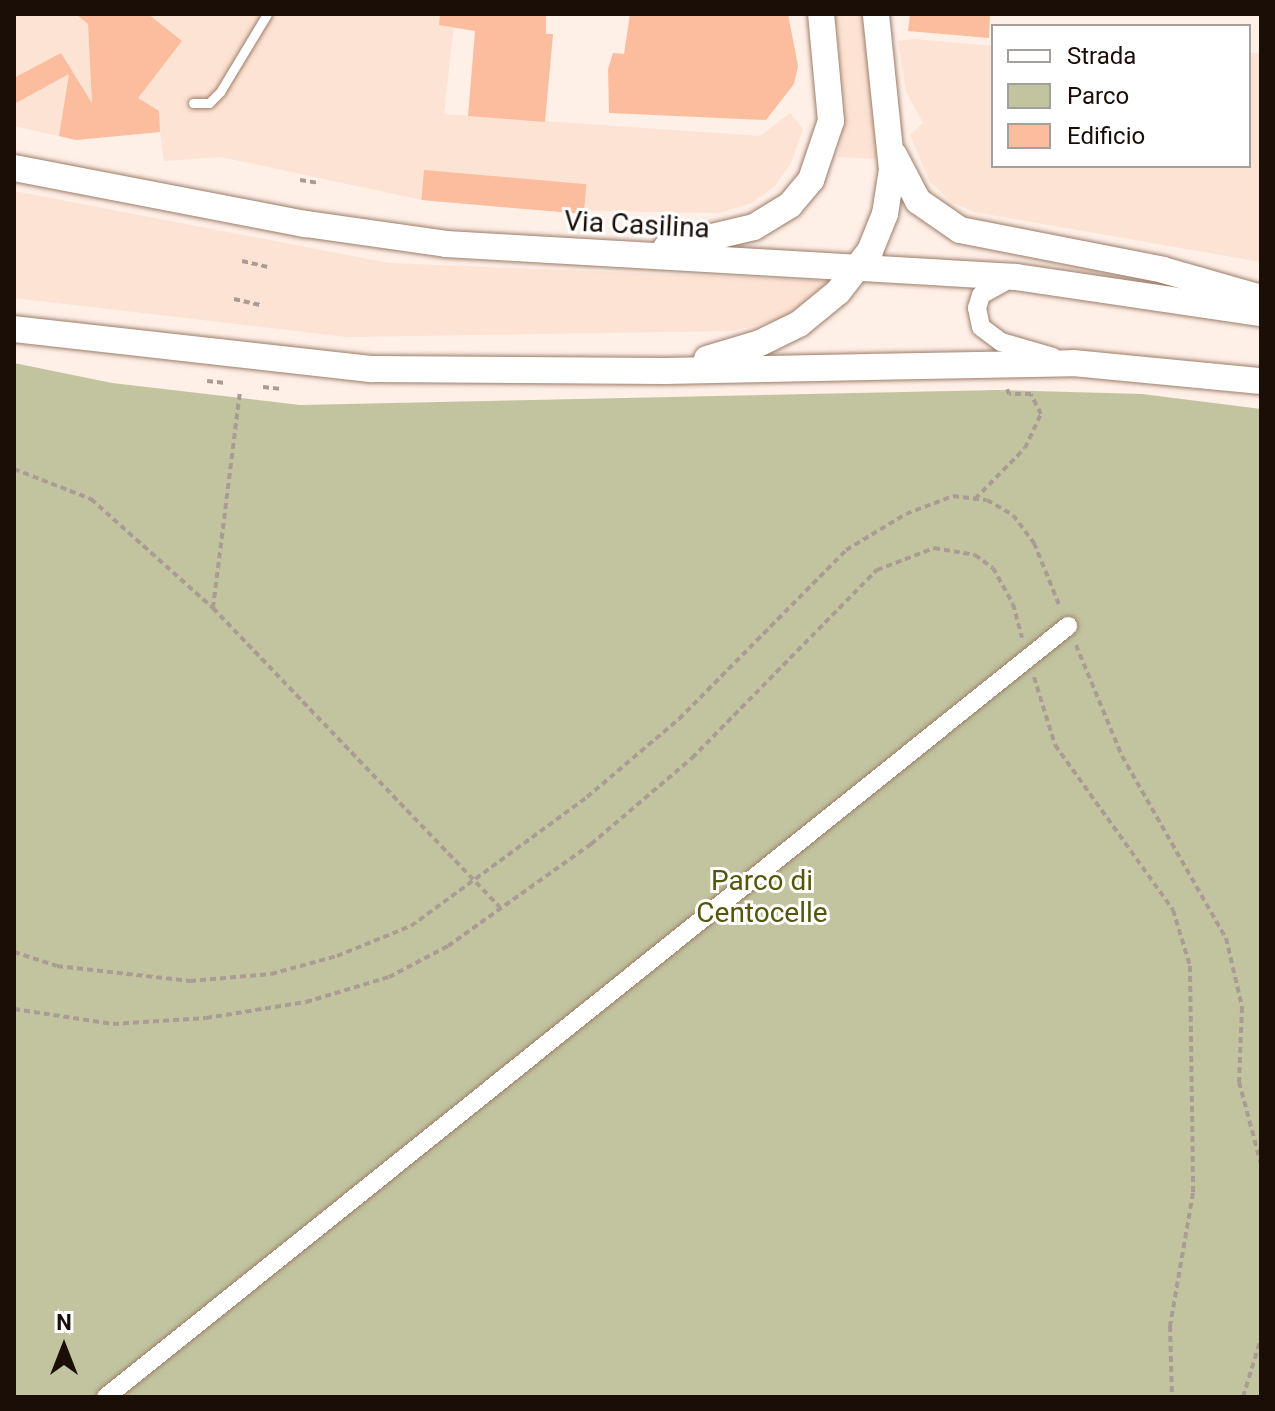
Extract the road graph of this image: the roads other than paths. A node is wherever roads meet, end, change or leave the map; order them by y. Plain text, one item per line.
1 (267, 14) edge
2 (821, 14) edge
3 (876, 14) edge
4 (193, 103) dead end
5 (890, 136) junction
6 (14, 168) edge
7 (584, 254) junction
8 (859, 269) junction
9 (1016, 277) junction
10 (1261, 298) edge
11 (1261, 313) edge
12 (14, 329) edge
13 (1073, 363) junction
14 (665, 371) junction
15 (1261, 381) edge
16 (1068, 626) road end
17 (106, 1397) edge

1 - 4 lane
2 - 7 main road
3 - 5 main road
5 - 8 main road
5 - 10 main road
6 - 7 main road, Via Casilina
7 - 8 main road, Via Casilina
8 - 9 main road, Via Casilina
8 - 14 main road
9 - 11 main road, Via Casilina
9 - 13 street
12 - 14 main road
13 - 14 main road
13 - 15 main road
16 - 17 street

